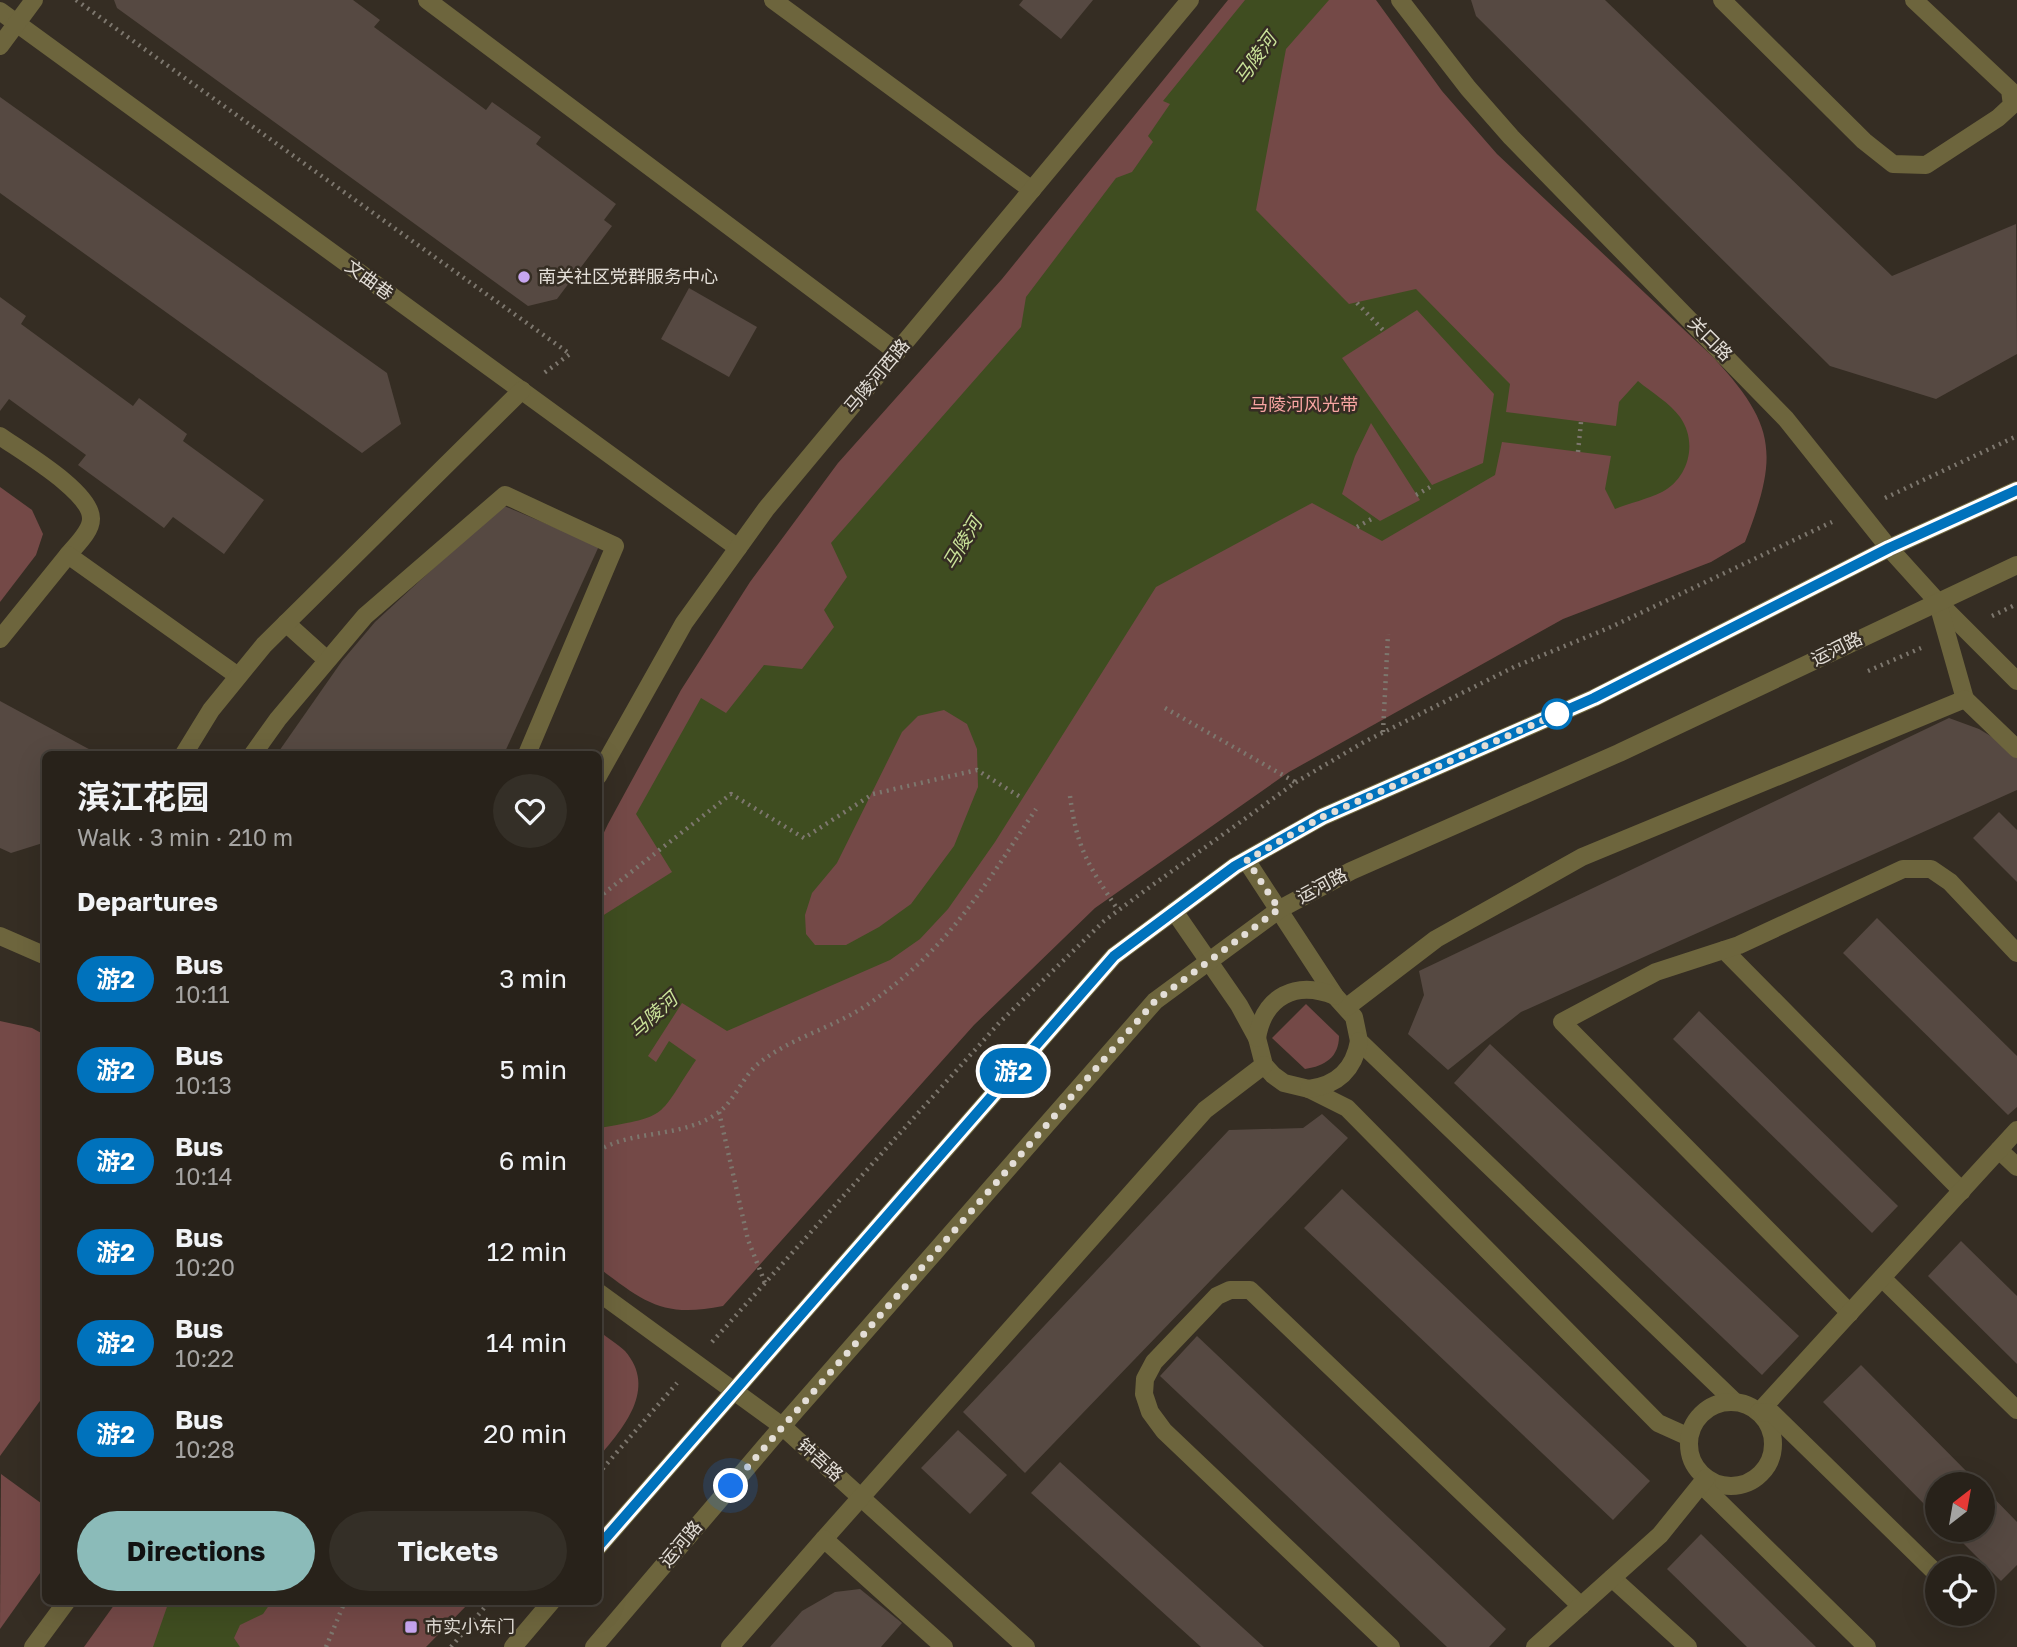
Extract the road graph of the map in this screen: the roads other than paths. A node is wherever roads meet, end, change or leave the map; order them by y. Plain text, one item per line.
1 (34, 0) edge
2 (427, 0) edge
3 (773, 0) edge
4 (1190, 0) edge
5 (1400, 0) edge
6 (1722, 0) edge
7 (1914, 0) edge
8 (0, 11) edge
9 (16, 23) junction
10 (0, 46) edge
11 (1032, 190) junction
12 (897, 352) junction
13 (522, 390) junction
14 (0, 436) edge
15 (2017, 490) edge
16 (738, 548) junction
17 (1889, 548) junction
18 (68, 555) junction
19 (2017, 565) edge
20 (1937, 601) junction
21 (286, 623) junction
22 (0, 639) edge
23 (327, 660) junction
24 (238, 676) junction
25 (2017, 681) edge
26 (1965, 699) junction
27 (2017, 749) edge
28 (186, 751) edge
29 (255, 751) edge
30 (528, 751) edge
31 (602, 769) edge
32 (1247, 860) junction
33 (1279, 909) junction
34 (1174, 911) junction
35 (0, 936) edge
36 (1724, 950) junction
37 (2017, 953) edge
38 (42, 954) edge
39 (1209, 961) junction
40 (1341, 1001) junction
41 (1257, 1038) junction
42 (1359, 1041) junction
43 (1264, 1065) junction
44 (1309, 1089) junction
45 (2017, 1130) edge
46 (1999, 1150) junction
47 (2017, 1167) edge
48 (1962, 1191) junction
49 (1882, 1278) junction
50 (602, 1295) edge
51 (1850, 1313) junction
52 (734, 1389) junction
53 (1735, 1402) junction
54 (2017, 1410) edge
55 (1759, 1412) junction
56 (782, 1426) junction
57 (1689, 1437) junction
58 (1706, 1478) junction
59 (861, 1497) junction
60 (824, 1539) junction
61 (602, 1542) edge
62 (1925, 1562) edge
63 (1612, 1578) junction
64 (64, 1605) edge
65 (549, 1605) edge
66 (1581, 1606) junction
67 (33, 1647) edge
68 (513, 1647) edge
69 (594, 1647) edge
70 (730, 1647) edge
71 (944, 1647) edge
72 (1026, 1647) edge
73 (1391, 1647) edge
74 (1535, 1647) edge
75 (1688, 1647) edge
76 (1867, 1647) edge

1 - 9 street
2 - 12 street
3 - 11 street
4 - 11 street, 马陵河西路
5 - 17 street, 关口路
6 - 7 street
8 - 9 street, 文曲巷
9 - 10 street
9 - 13 street, 文曲巷
11 - 12 street, 马陵河西路
12 - 16 street, 马陵河西路
13 - 16 street, 文曲巷
13 - 21 street
14 - 18 street
15 - 17 street
16 - 31 street, 马陵河西路
17 - 20 street, 关口路
17 - 32 street
18 - 22 street
18 - 24 street
19 - 20 street, 运河路
20 - 25 street, 关口路
20 - 26 street
20 - 33 street, 运河路
21 - 23 street
21 - 24 street
23 - 29 street
23 - 30 street
24 - 28 street
26 - 27 street
26 - 40 street
32 - 33 street
32 - 34 street
33 - 39 street, 运河路
33 - 40 street
34 - 39 street
34 - 52 street
35 - 38 street
36 - 37 street
36 - 48 street
36 - 51 street
39 - 41 street
39 - 56 street, 运河路
40 - 41 street
40 - 42 street
41 - 43 street
42 - 44 street
42 - 53 street
43 - 44 street
43 - 59 street
44 - 57 street
45 - 46 street
46 - 47 street
46 - 48 street
48 - 49 street
49 - 51 street
49 - 54 street
50 - 52 street, 钟吾路
51 - 55 street
52 - 56 street, 钟吾路
52 - 61 street
53 - 55 street
53 - 57 street
55 - 58 street
55 - 62 street
56 - 59 street, 钟吾路
56 - 69 street, 运河路
57 - 58 street
58 - 63 street
58 - 76 street
59 - 60 street
59 - 72 street, 钟吾路
60 - 70 street
60 - 71 street
63 - 66 street
63 - 75 street
64 - 67 street
65 - 68 street
66 - 73 street
66 - 74 street

